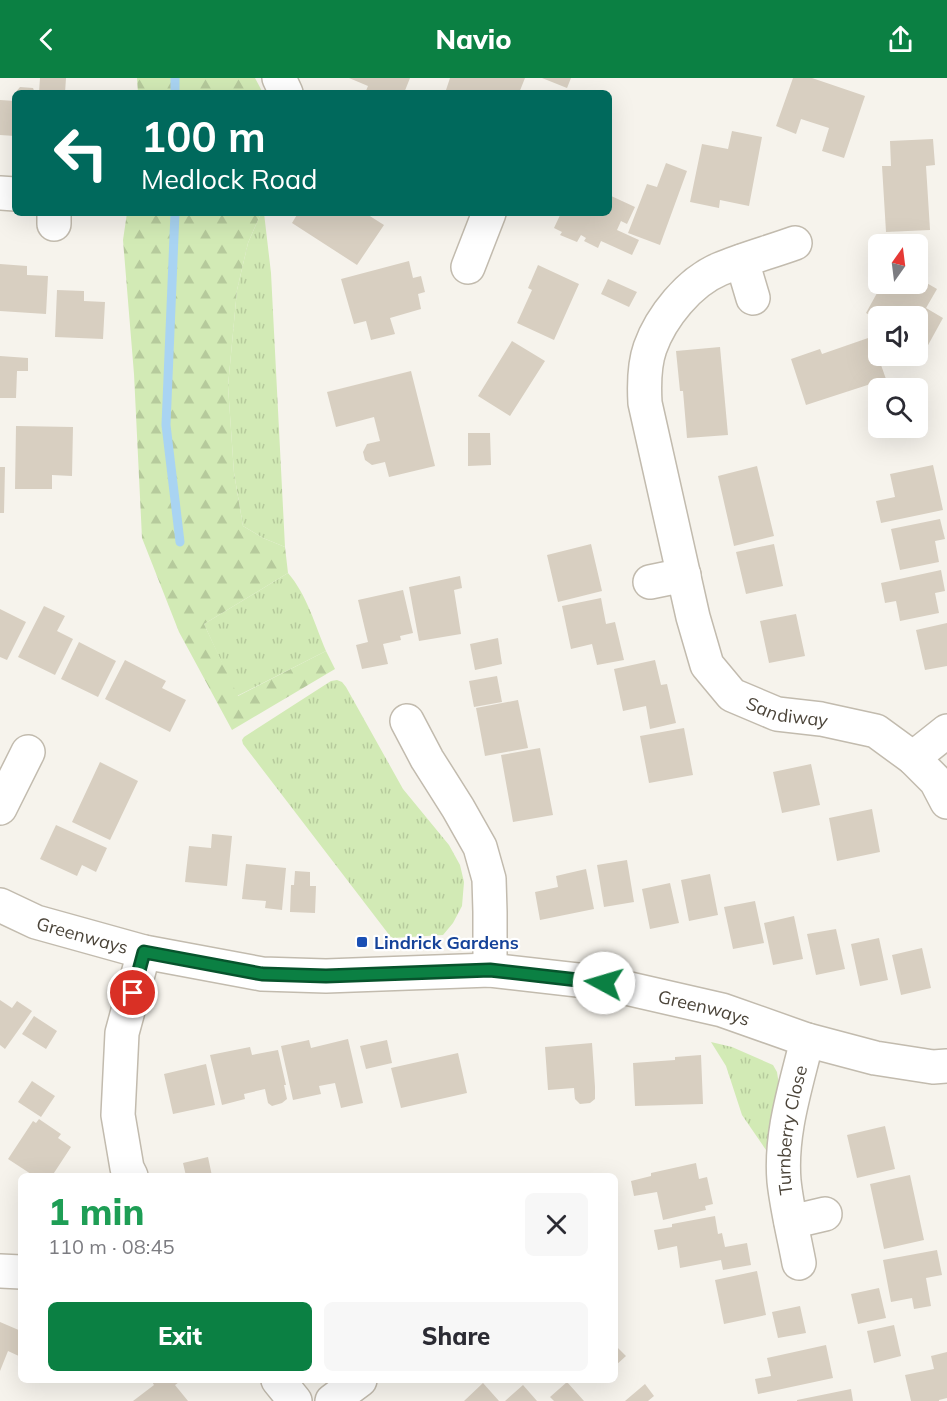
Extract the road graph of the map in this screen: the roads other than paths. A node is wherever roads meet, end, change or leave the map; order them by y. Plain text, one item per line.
1 (488, 216) edge
2 (795, 243) dead end
3 (742, 261) junction
4 (468, 267) dead end
5 (753, 298) dead end
6 (684, 575) junction
7 (650, 582) dead end
8 (407, 721) dead end
9 (947, 731) edge
10 (28, 752) dead end
11 (912, 758) junction
12 (947, 802) edge
13 (0, 808) edge
14 (0, 905) edge
15 (144, 952) junction
16 (490, 970) junction
17 (807, 1040) junction
18 (947, 1066) edge
19 (130, 1173) edge
20 (825, 1214) dead end
21 (791, 1222) junction
22 (799, 1263) dead end
23 (0, 1271) edge
24 (18, 1272) edge
25 (280, 1383) edge
26 (356, 1383) edge
27 (295, 1401) edge
28 (332, 1401) edge

1 - 4 street
2 - 3 street, Sandiway
3 - 5 street
3 - 6 street, Sandiway
6 - 7 street
6 - 11 street, Sandiway
8 - 16 street
9 - 11 street
10 - 13 street
11 - 12 street, Sandiway
14 - 15 street, Greenways
15 - 16 street, Greenways
15 - 19 street
16 - 17 street, Greenways
17 - 18 street, Greenways
17 - 21 street, Turnberry Close
20 - 21 street, Turnberry Close
21 - 22 street, Turnberry Close
23 - 24 street
25 - 27 street
26 - 28 street

